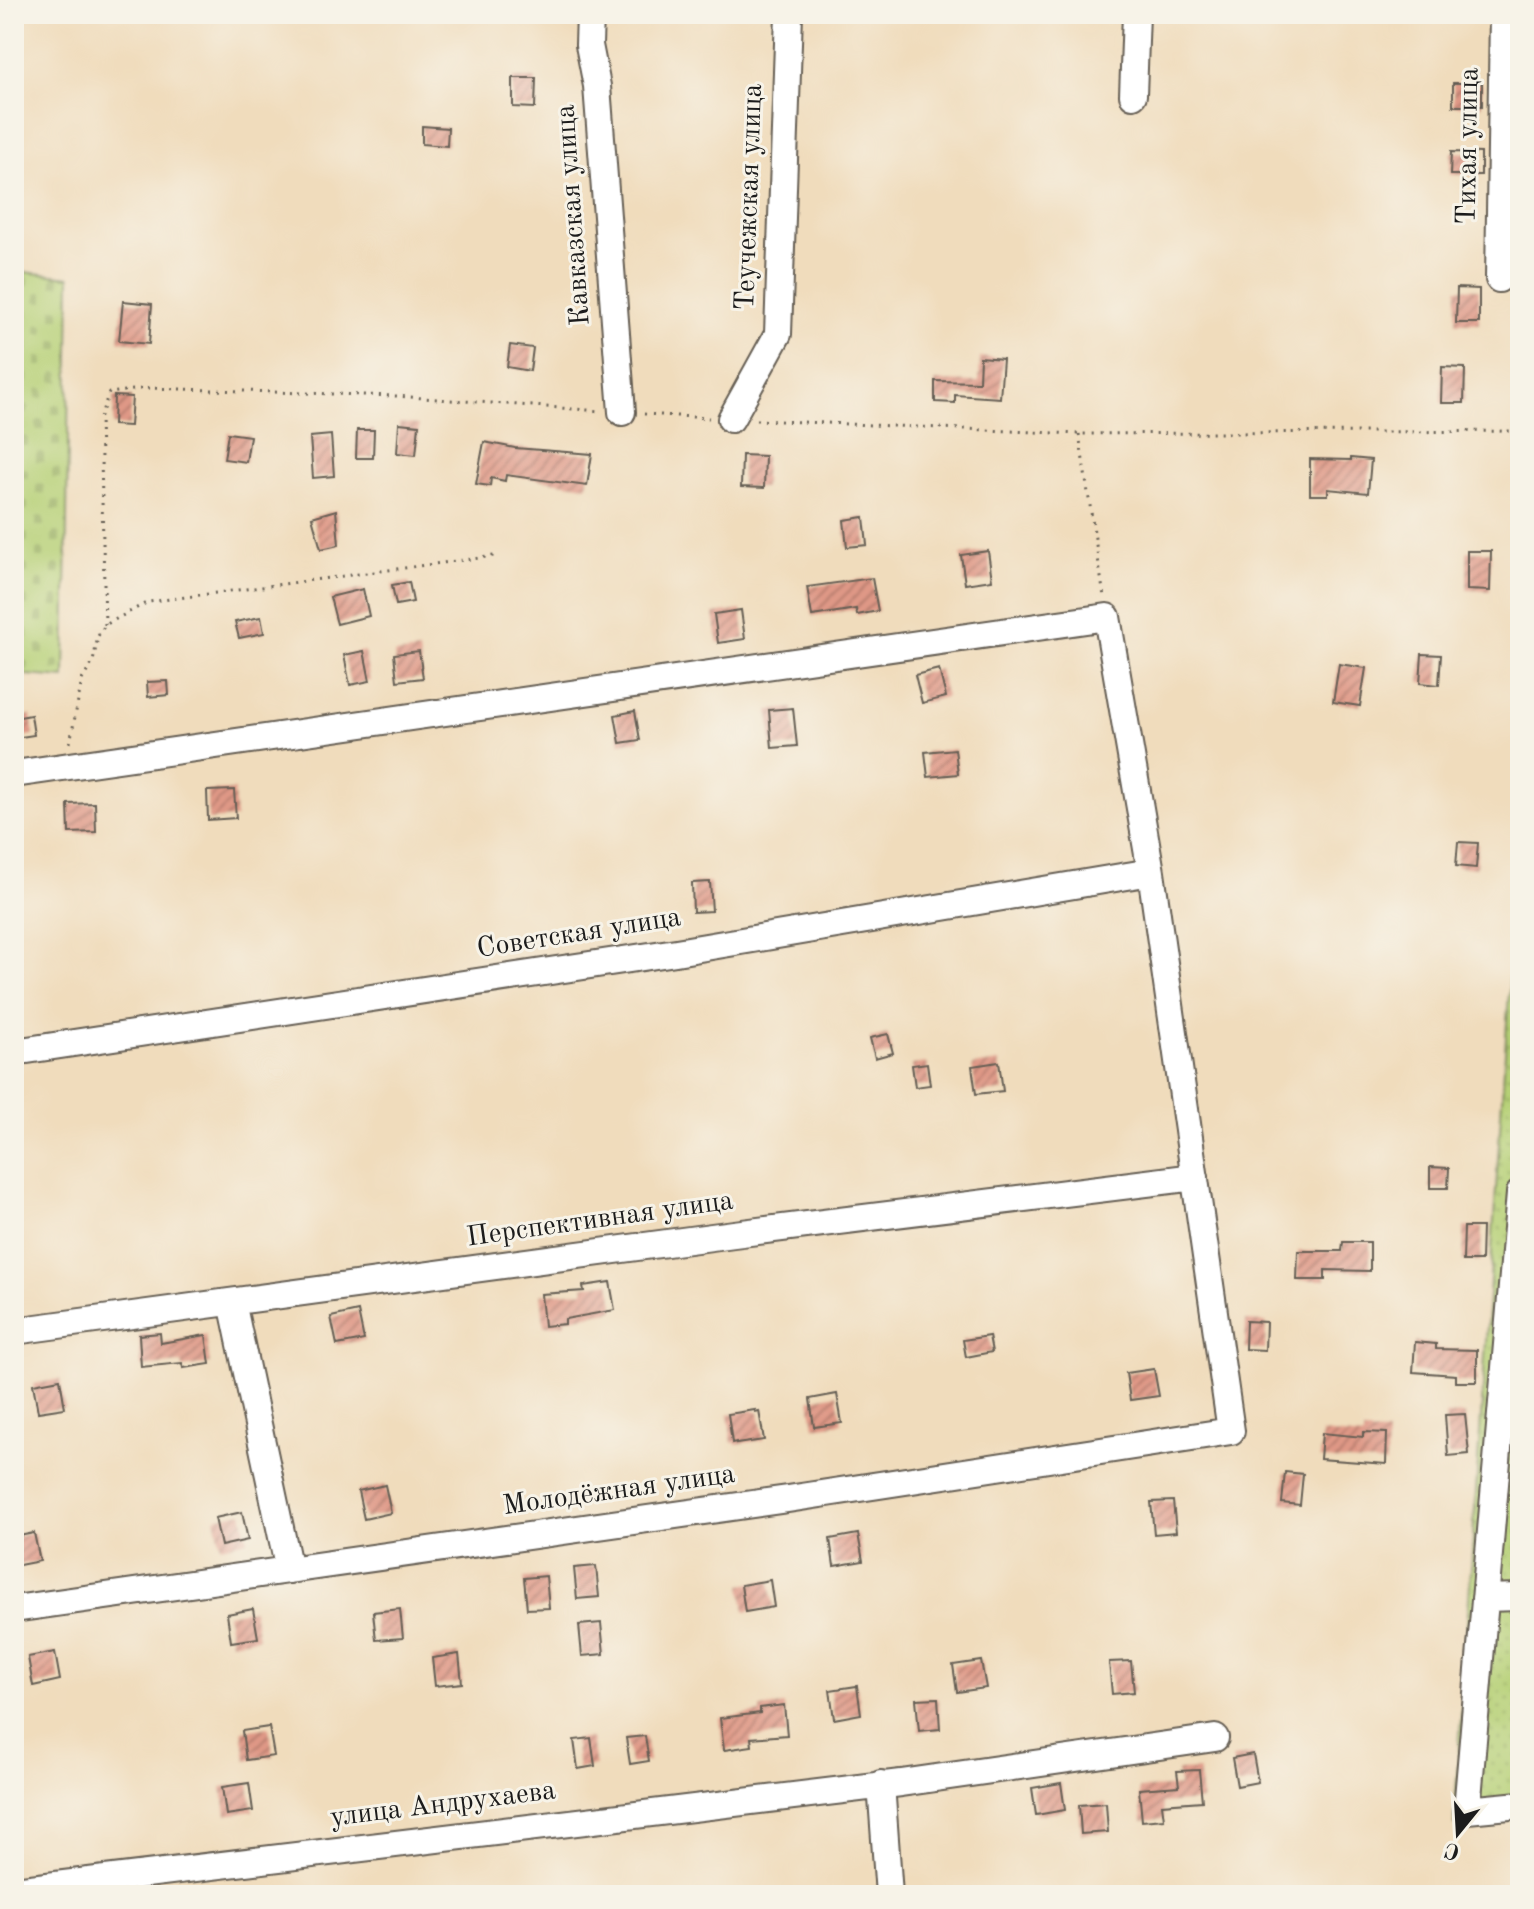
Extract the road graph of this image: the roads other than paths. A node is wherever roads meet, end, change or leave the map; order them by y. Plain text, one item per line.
1 (590, 14) edge
2 (789, 14) edge
3 (1136, 14) edge
4 (1503, 14) edge
5 (1133, 95) dead end
6 (1499, 279) dead end
7 (622, 412) dead end
8 (731, 419) dead end
9 (14, 774) edge
10 (1151, 872) junction
11 (14, 1052) edge
12 (1195, 1177) junction
13 (1520, 1202) edge
14 (232, 1302) junction
15 (14, 1331) edge
16 (1512, 1392) edge
17 (289, 1570) junction
18 (1520, 1597) edge
19 (1485, 1598) junction
20 (14, 1609) edge
21 (1215, 1738) dead end
22 (881, 1784) junction
23 (1520, 1805) edge
24 (14, 1890) edge
25 (889, 1895) edge

1 - 7 street, Кавказская улица
2 - 8 street, Теучежская улица
3 - 5 street
4 - 6 street, Тихая улица
9 - 10 street
10 - 11 street, Советская улица
10 - 12 street
12 - 14 street, Перспективная улица
12 - 17 street, Молодёжная улица
13 - 16 street
14 - 15 street, Перспективная улица
14 - 17 street
16 - 19 street
17 - 20 street, Молодёжная улица
18 - 19 street
19 - 23 street
21 - 22 street, улица Андрухаева
22 - 24 street, улица Андрухаева
22 - 25 street

